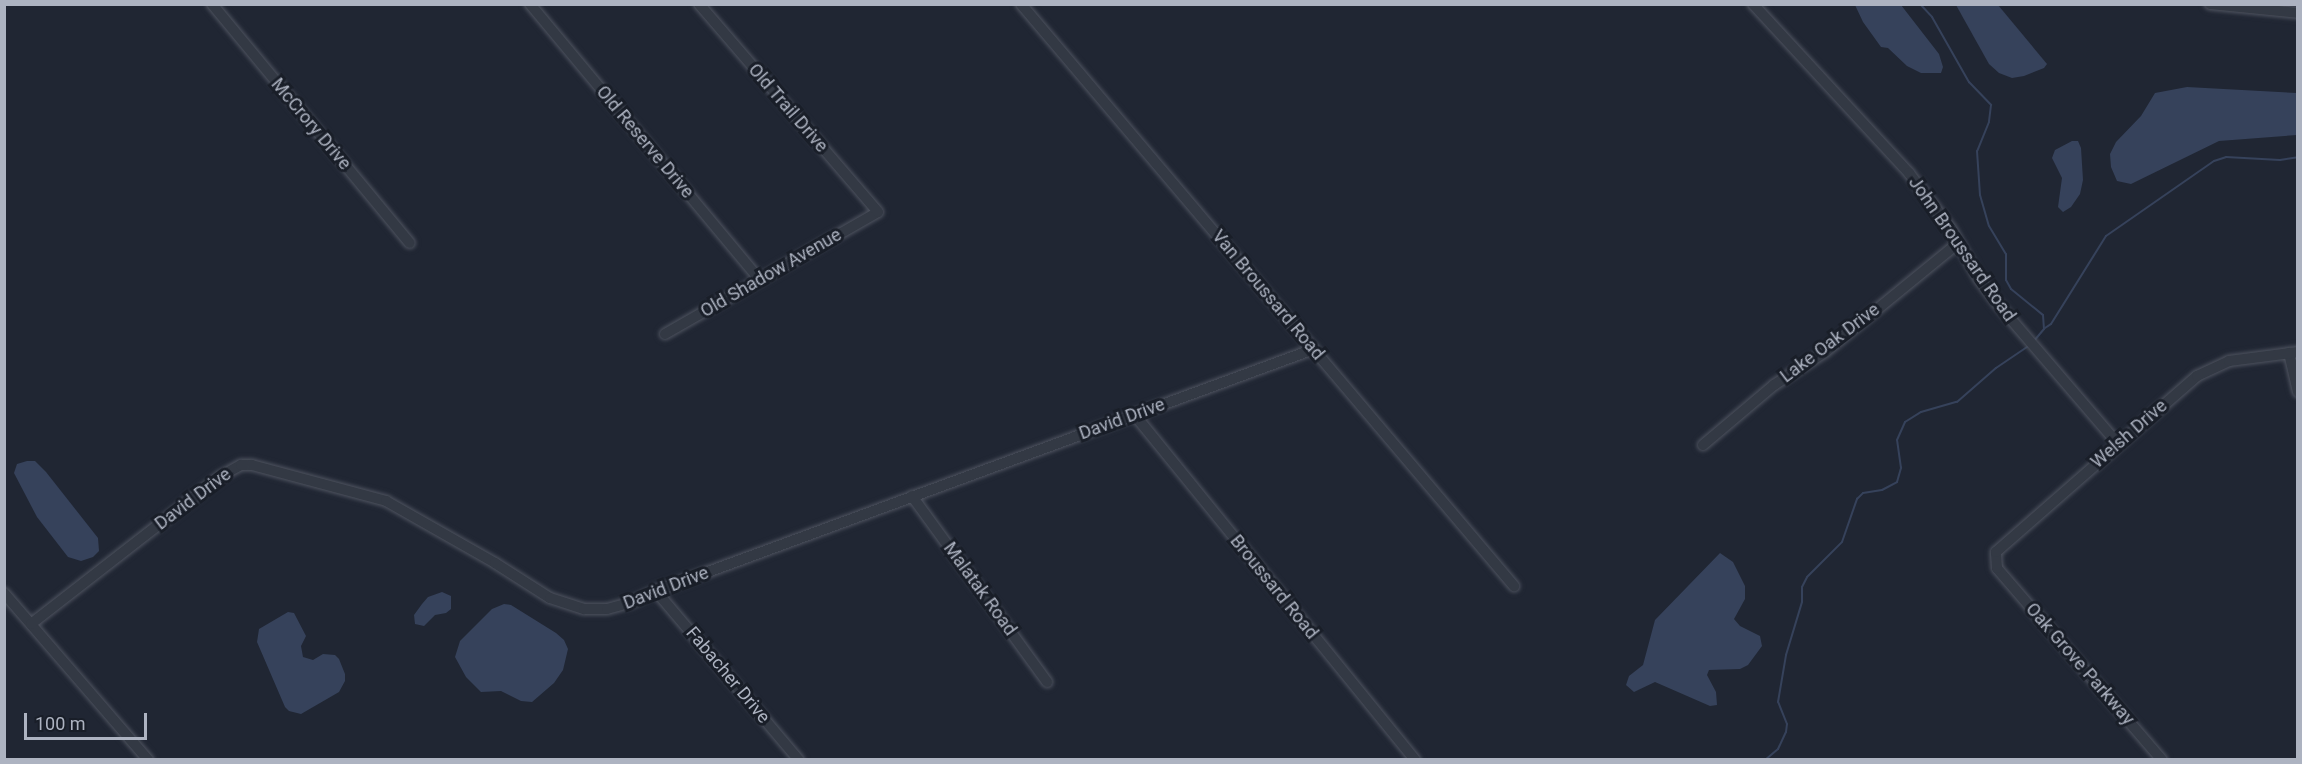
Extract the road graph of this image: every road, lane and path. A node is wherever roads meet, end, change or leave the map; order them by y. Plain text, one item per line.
1 (212, 4) edge
2 (530, 4) edge
3 (699, 4) edge
4 (1022, 4) edge
5 (1753, 4) edge
6 (2210, 4) edge
7 (2265, 7) edge
8 (2298, 13) edge
9 (878, 212) joint
10 (410, 243) dead end
11 (1958, 243) junction
12 (760, 280) junction
13 (664, 334) dead end
14 (1314, 349) junction
15 (2293, 352) edge
16 (2298, 392) edge
17 (1134, 414) junction
18 (2118, 444) junction
19 (1703, 446) dead end
20 (912, 496) junction
21 (1997, 568) joint
22 (1515, 586) dead end
23 (656, 591) junction
24 (4, 593) edge
25 (31, 624) junction
26 (1047, 682) dead end
27 (148, 759) edge
28 (799, 759) edge
29 (1415, 759) edge
30 (2162, 759) edge

1 - 10 street, McCrory Drive
2 - 12 street, Old Reserve Drive
3 - 9 street, Old Trail Drive
4 - 14 street, Van Broussard Road
5 - 11 street, John Broussard Road
6 - 7 street
7 - 8 street
9 - 12 street, Old Shadow Avenue
11 - 18 street, John Broussard Road
11 - 19 street, Lake Oak Drive
12 - 13 street, Old Shadow Avenue
14 - 17 street, David Drive
14 - 22 street, Van Broussard Road
15 - 16 street
15 - 18 street, Welsh Drive
17 - 20 street, David Drive
17 - 29 street, Broussard Road
18 - 21 street, Welsh Drive
20 - 23 street, David Drive
20 - 26 street, Malatak Road
21 - 30 street, Oak Grove Parkway
23 - 25 street, David Drive
23 - 28 street, Fabacher Drive
24 - 25 street
25 - 27 street

